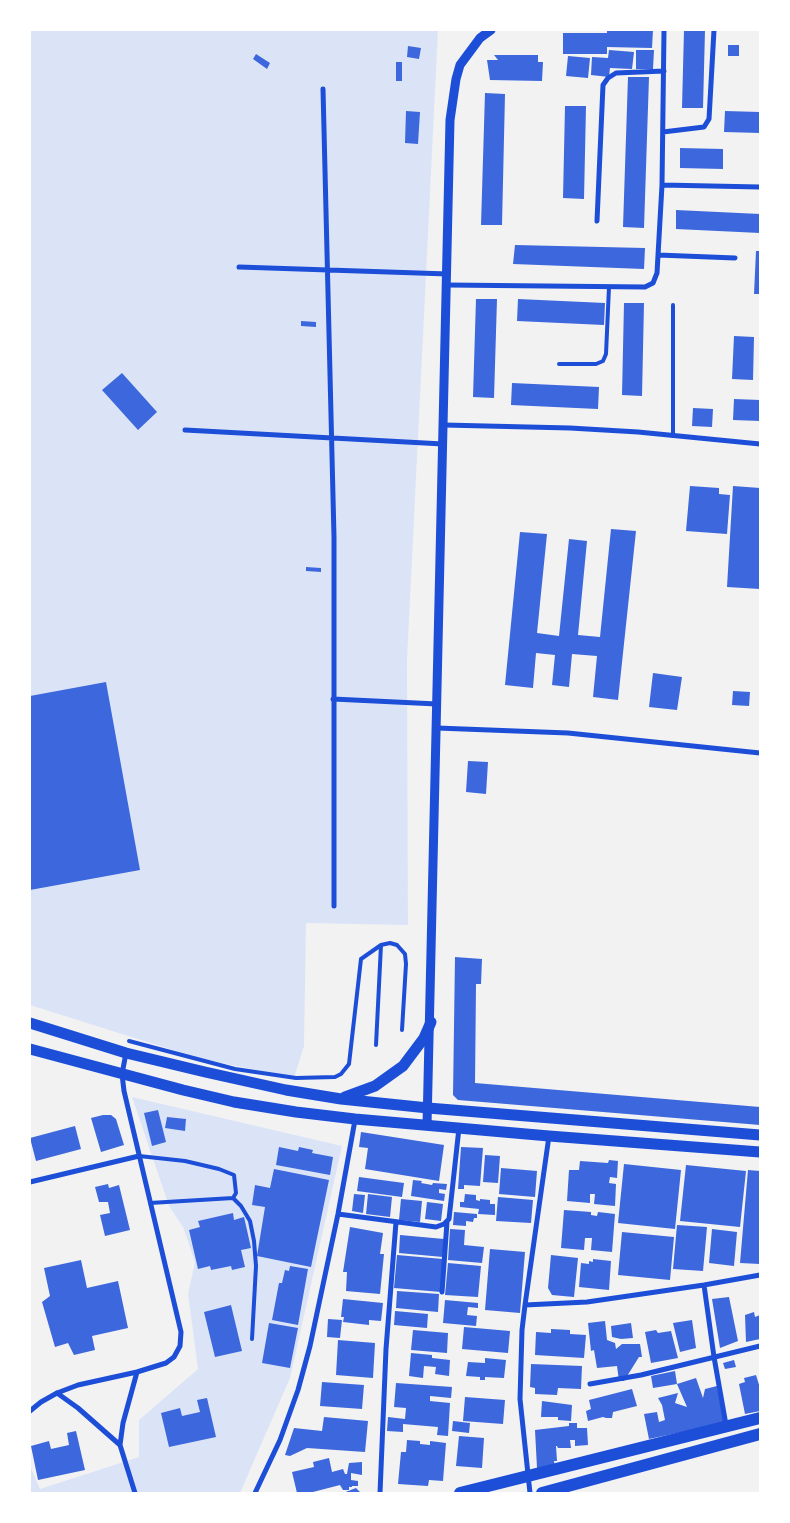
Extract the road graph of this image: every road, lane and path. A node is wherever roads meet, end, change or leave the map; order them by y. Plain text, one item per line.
1 (491, 30) edge
2 (664, 30) edge
3 (714, 30) edge
4 (664, 71) junction
5 (324, 90) dead end
6 (663, 132) junction
7 (662, 185) junction
8 (760, 187) edge
9 (597, 221) dead end
10 (658, 255) junction
11 (735, 258) dead end
12 (239, 267) dead end
13 (327, 270) junction
14 (448, 274) junction
15 (448, 285) junction
16 (609, 287) junction
17 (673, 305) dead end
18 (559, 364) dead end
19 (444, 425) junction
20 (185, 430) dead end
21 (673, 436) junction
22 (331, 438) junction
23 (444, 444) junction
24 (760, 444) edge
25 (333, 699) junction
26 (437, 704) junction
27 (437, 728) junction
28 (760, 753) edge
29 (334, 906) dead end
30 (382, 944) junction
31 (431, 1022) junction
32 (30, 1023) edge
33 (402, 1030) dead end
34 (376, 1045) dead end
35 (127, 1047) junction
36 (30, 1049) edge
37 (122, 1074) junction
38 (341, 1099) junction
39 (428, 1108) junction
40 (355, 1119) junction
41 (427, 1125) junction
42 (459, 1128) junction
43 (760, 1135) edge
44 (549, 1136) junction
45 (760, 1152) edge
46 (139, 1156) junction
47 (30, 1182) edge
48 (233, 1198) junction
49 (150, 1203) junction
50 (338, 1214) junction
51 (396, 1222) junction
52 (447, 1222) junction
53 (760, 1275) edge
54 (704, 1285) junction
55 (442, 1292) dead end
56 (525, 1305) junction
57 (252, 1339) dead end
58 (760, 1346) edge
59 (714, 1357) junction
60 (137, 1372) junction
61 (590, 1384) dead end
62 (57, 1393) junction
63 (30, 1411) edge
64 (760, 1418) edge
65 (727, 1427) junction
66 (760, 1434) edge
67 (120, 1446) junction
68 (528, 1476) junction
69 (135, 1493) edge
70 (255, 1493) edge
71 (380, 1493) edge
72 (460, 1493) edge
73 (530, 1493) edge
74 (542, 1493) edge

1 - 14 street
2 - 4 street
3 - 6 street
4 - 6 street
4 - 9 street
5 - 13 street
6 - 7 street
7 - 8 street
7 - 10 street
10 - 11 street
10 - 16 street
12 - 13 street
13 - 14 street
13 - 22 street
14 - 15 street
15 - 16 street
15 - 19 street
16 - 18 lane
17 - 21 lane
19 - 21 street
19 - 23 street
20 - 22 street
21 - 24 street
22 - 23 street
22 - 25 street
23 - 26 street
25 - 26 street
25 - 29 street
26 - 27 street
27 - 28 street
27 - 31 street
30 - 33 lane
30 - 34 lane
30 - 35 lane
31 - 38 main road
31 - 39 street
32 - 35 main road
35 - 37 street
35 - 38 main road
36 - 37 main road
37 - 40 main road
37 - 46 street
38 - 39 main road
39 - 41 street
39 - 43 main road
40 - 41 main road
40 - 50 street
41 - 42 main road
42 - 44 main road
42 - 52 street
44 - 45 main road
44 - 56 street
46 - 47 street
46 - 48 lane
46 - 49 street
48 - 49 lane
48 - 57 lane
49 - 60 street
50 - 51 street
50 - 70 street
51 - 52 street
51 - 71 street
52 - 55 street
53 - 54 street
54 - 56 street
54 - 59 street
56 - 68 street
58 - 59 street
59 - 61 street
59 - 65 street
60 - 62 street
60 - 67 street
62 - 63 street
62 - 67 street
64 - 65 highway
65 - 68 highway
66 - 74 highway
67 - 69 street
68 - 72 highway
68 - 73 street

